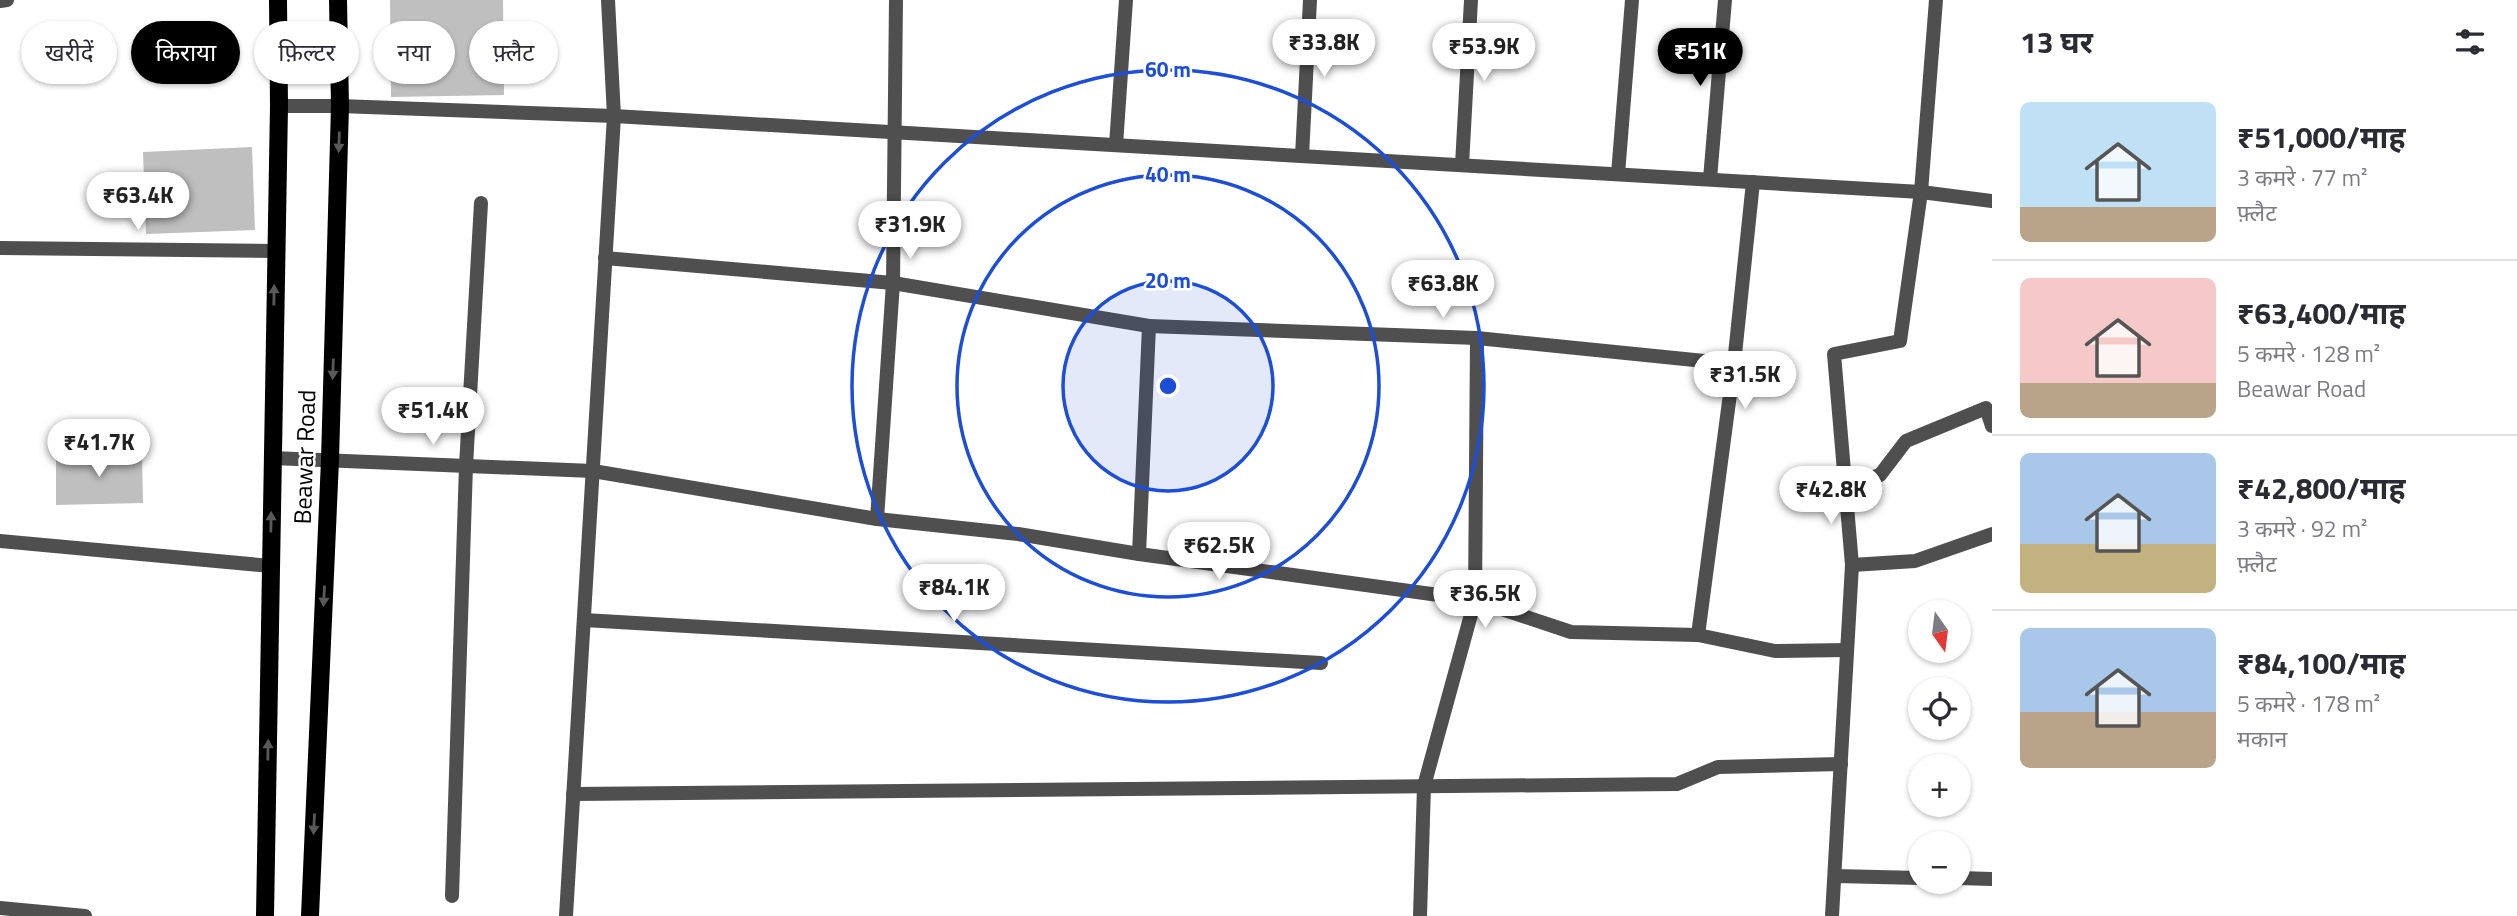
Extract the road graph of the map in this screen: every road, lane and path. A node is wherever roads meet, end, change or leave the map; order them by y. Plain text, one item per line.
1 (7, 0) edge
2 (278, 0) edge
3 (338, 0) edge
4 (608, 0) edge
5 (896, 0) edge
6 (1126, 0) edge
7 (1310, 0) edge
8 (1471, 0) edge
9 (1632, 0) edge
10 (1725, 0) edge
11 (1936, 0) edge
12 (0, 1) edge
13 (341, 106) junction
14 (279, 107) junction
15 (614, 116) junction
16 (893, 132) junction
17 (1116, 145) junction
18 (1302, 156) junction
19 (1462, 165) junction
20 (1618, 174) junction
21 (1710, 179) junction
22 (1752, 182) junction
23 (1921, 192) junction
24 (1992, 201) edge
25 (481, 203) dead end
26 (0, 248) edge
27 (275, 251) junction
28 (606, 258) junction
29 (893, 283) junction
30 (1149, 326) junction
31 (1477, 338) junction
32 (1734, 364) junction
33 (1992, 426) edge
34 (272, 458) junction
35 (330, 460) junction
36 (466, 466) junction
37 (593, 471) junction
38 (1845, 486) junction
39 (877, 519) junction
40 (1992, 534) edge
41 (0, 541) edge
42 (1139, 554) junction
43 (1852, 565) junction
44 (271, 566) junction
45 (1475, 600) junction
46 (584, 620) junction
47 (1698, 635) junction
48 (1847, 650) junction
49 (1321, 663) dead end
50 (1842, 764) junction
51 (1424, 786) junction
52 (573, 794) junction
53 (1835, 876) junction
54 (1908, 878) edge
55 (1971, 878) edge
56 (1992, 879) edge
57 (452, 895) dead end
58 (0, 908) edge
59 (85, 916) edge
60 (265, 916) edge
61 (310, 916) edge
62 (566, 916) edge
63 (1420, 916) edge
64 (1832, 916) edge

1 - 12 street
2 - 14 main road, Beawar Road
3 - 13 main road, Beawar Road
4 - 15 street
5 - 16 street
6 - 17 street
7 - 18 street
8 - 19 street
9 - 20 street
10 - 21 street
11 - 23 street
13 - 14 street
13 - 15 street
13 -> 35 main road, Beawar Road
14 - 27 main road, Beawar Road
15 - 16 street
15 - 28 street
16 - 17 street
16 - 29 street
17 - 18 street
18 - 19 street
19 - 20 street
20 - 21 street
21 - 22 street
22 - 23 street
22 - 32 street
23 - 24 street
23 - 38 street
25 - 36 street
26 - 27 street
34 -> 27 main road, Beawar Road
28 - 29 street
28 - 37 street
29 - 30 street
29 - 39 street
30 - 31 street
30 - 42 street
31 - 32 street
31 - 45 street
32 - 47 street
33 - 38 street
34 - 35 street
44 -> 34 main road, Beawar Road
35 - 36 street
35 -> 61 main road, Beawar Road
36 - 37 street
36 - 57 street
37 - 39 street
37 - 46 street
38 - 43 street
39 - 42 street
40 - 43 street
41 - 44 street
42 - 45 street
43 - 48 street
60 -> 44 main road, Beawar Road
45 - 47 street
45 - 51 street
46 - 49 street
46 - 52 street
47 - 48 street
48 - 50 street
50 - 51 street
50 - 53 street
51 - 52 street
51 - 63 street
52 - 62 street
53 - 54 street
53 - 64 street
55 - 56 street
58 - 59 street

